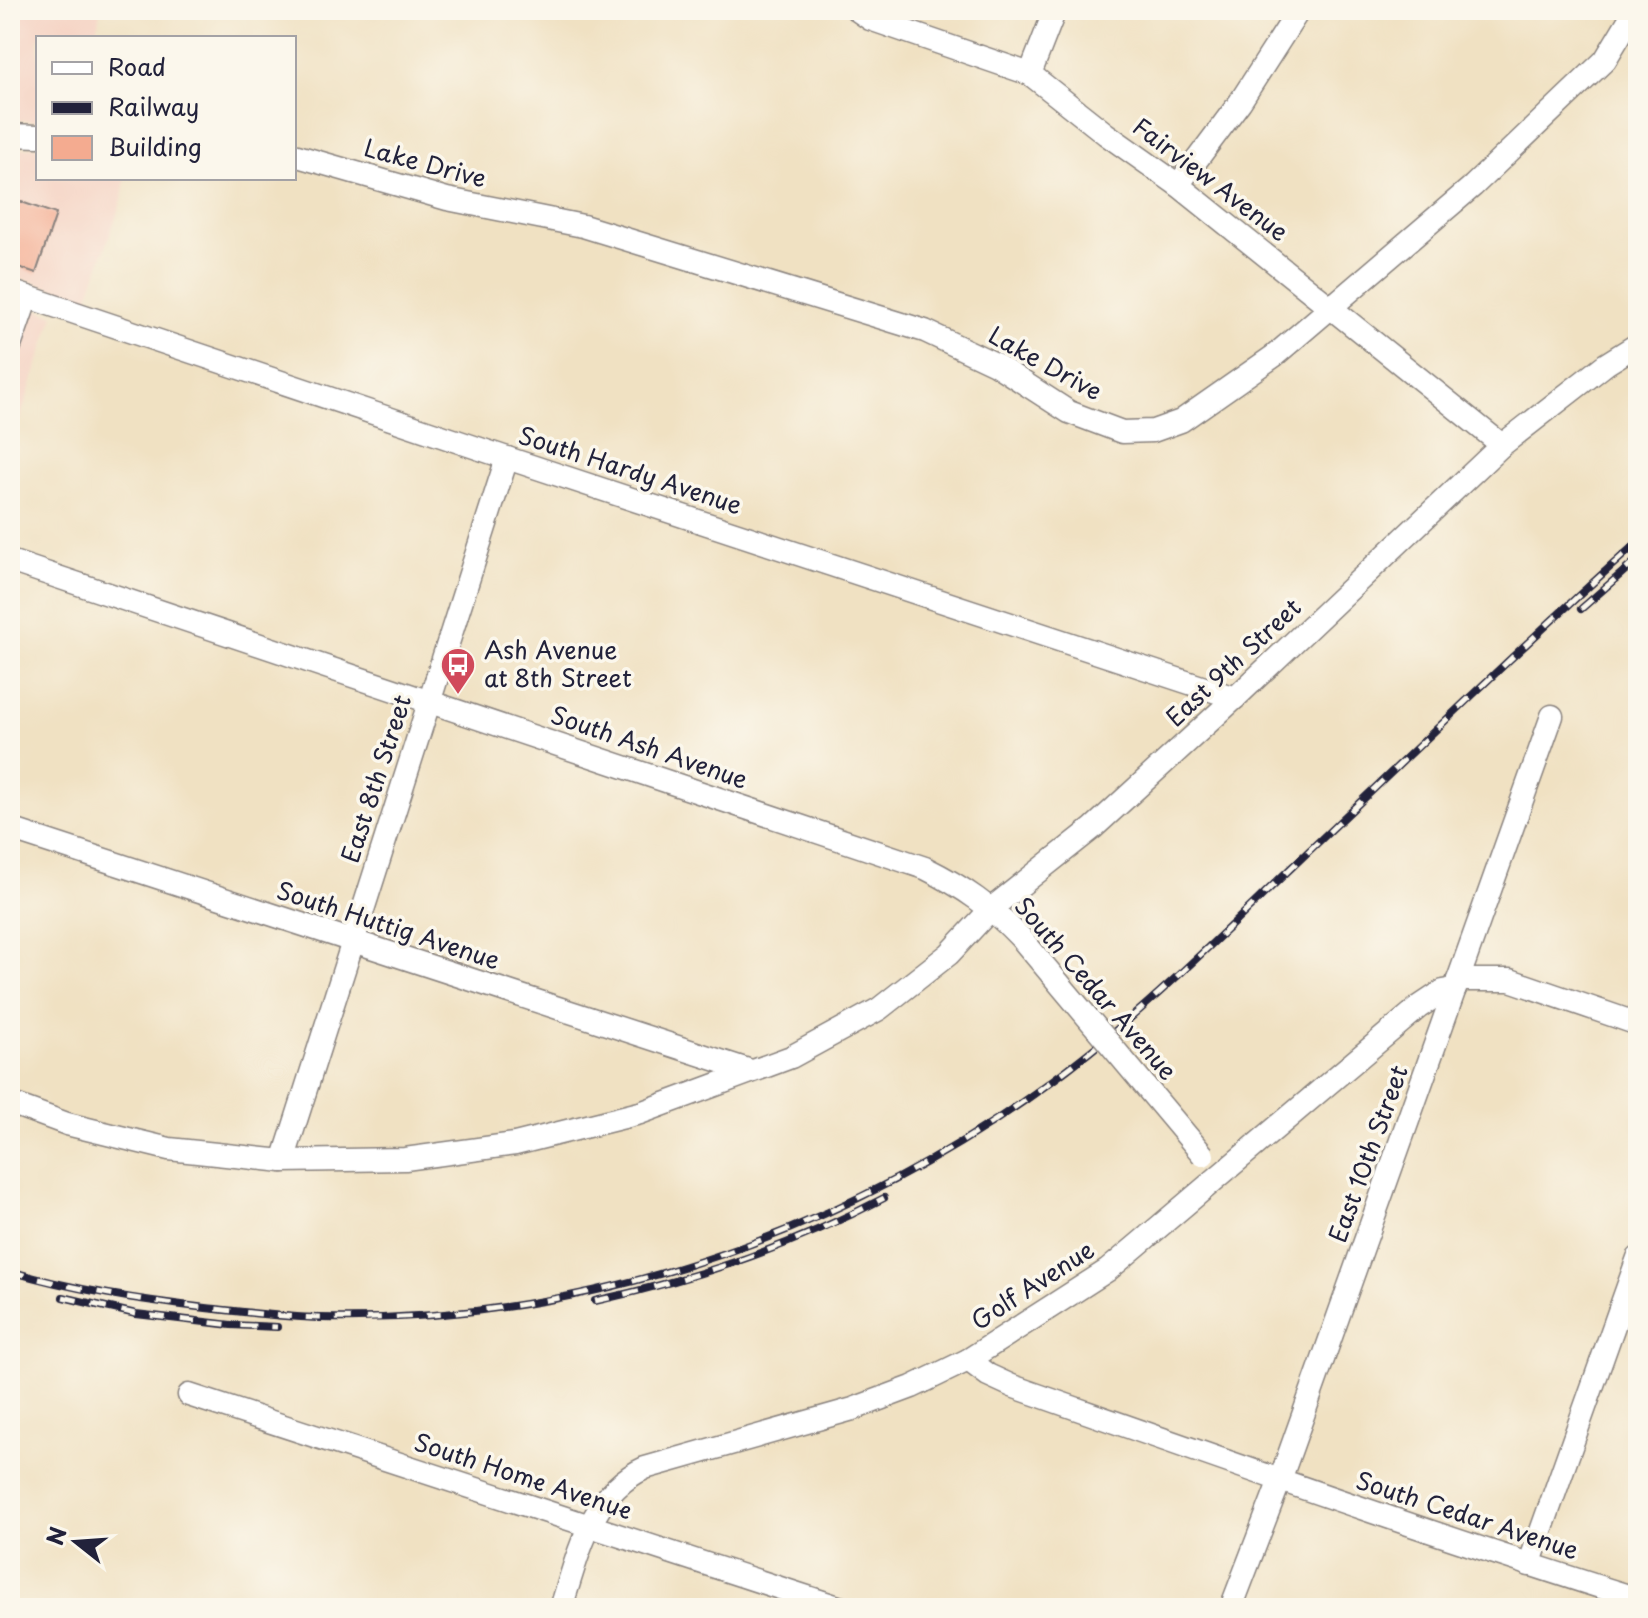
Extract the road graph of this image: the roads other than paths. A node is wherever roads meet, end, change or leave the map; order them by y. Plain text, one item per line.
1 (857, 10) edge
2 (1055, 10) edge
3 (1299, 10) edge
4 (1635, 10) edge
5 (1030, 74) junction
6 (10, 135) edge
7 (36, 136) edge
8 (296, 156) edge
9 (1178, 185) junction
10 (18, 294) edge
11 (1332, 307) junction
12 (1638, 344) edge
13 (10, 346) edge
14 (1502, 445) junction
15 (507, 458) junction
16 (10, 561) edge
17 (1235, 698) junction
18 (429, 701) junction
19 (1552, 716) dead end
20 (10, 829) edge
21 (992, 908) junction
22 (352, 942) junction
23 (1457, 985) junction
24 (1638, 1024) edge
25 (751, 1071) junction
26 (10, 1103) edge
27 (283, 1161) junction
28 (1222, 1175) junction
29 (1638, 1258) edge
30 (968, 1360) junction
31 (189, 1395) dead end
32 (1280, 1480) junction
33 (587, 1526) junction
34 (1529, 1565) junction
35 (1638, 1599) edge
36 (561, 1608) edge
37 (841, 1608) edge
38 (1231, 1608) edge

1 - 5 street, Fairview Avenue
2 - 5 street
3 - 9 street
4 - 11 street, Lake Drive
5 - 9 street, Fairview Avenue
6 - 7 street
8 - 11 street, Lake Drive
9 - 11 street, Fairview Avenue
10 - 13 street
10 - 15 street, South Hardy Avenue
11 - 14 street, Fairview Avenue
12 - 14 street
14 - 17 street, East 9th Street
15 - 17 street, South Hardy Avenue
15 - 18 street, East 8th Street
16 - 18 street, South Ash Avenue
17 - 21 street, East 9th Street
18 - 21 street, South Ash Avenue
18 - 22 street, East 8th Street
19 - 23 street, East 10th Street
20 - 22 street, South Huttig Avenue
21 - 25 street, South Cedar Avenue
21 - 28 street, South Cedar Avenue, bridge
22 - 25 street, South Huttig Avenue
22 - 27 street, East 8th Street
23 - 24 street
23 - 28 street, Golf Avenue
23 - 32 street, East 10th Street
25 - 27 street, South Cedar Avenue
26 - 27 street, South Cedar Avenue
28 - 30 street, Golf Avenue
29 - 34 street
30 - 32 street, South Cedar Avenue
30 - 33 street, Golf Avenue
31 - 33 street, South Home Avenue
32 - 34 street, South Cedar Avenue
32 - 38 street, East 10th Street
33 - 36 street, Golf Avenue
33 - 37 street, South Home Avenue
34 - 35 street, South Cedar Avenue

